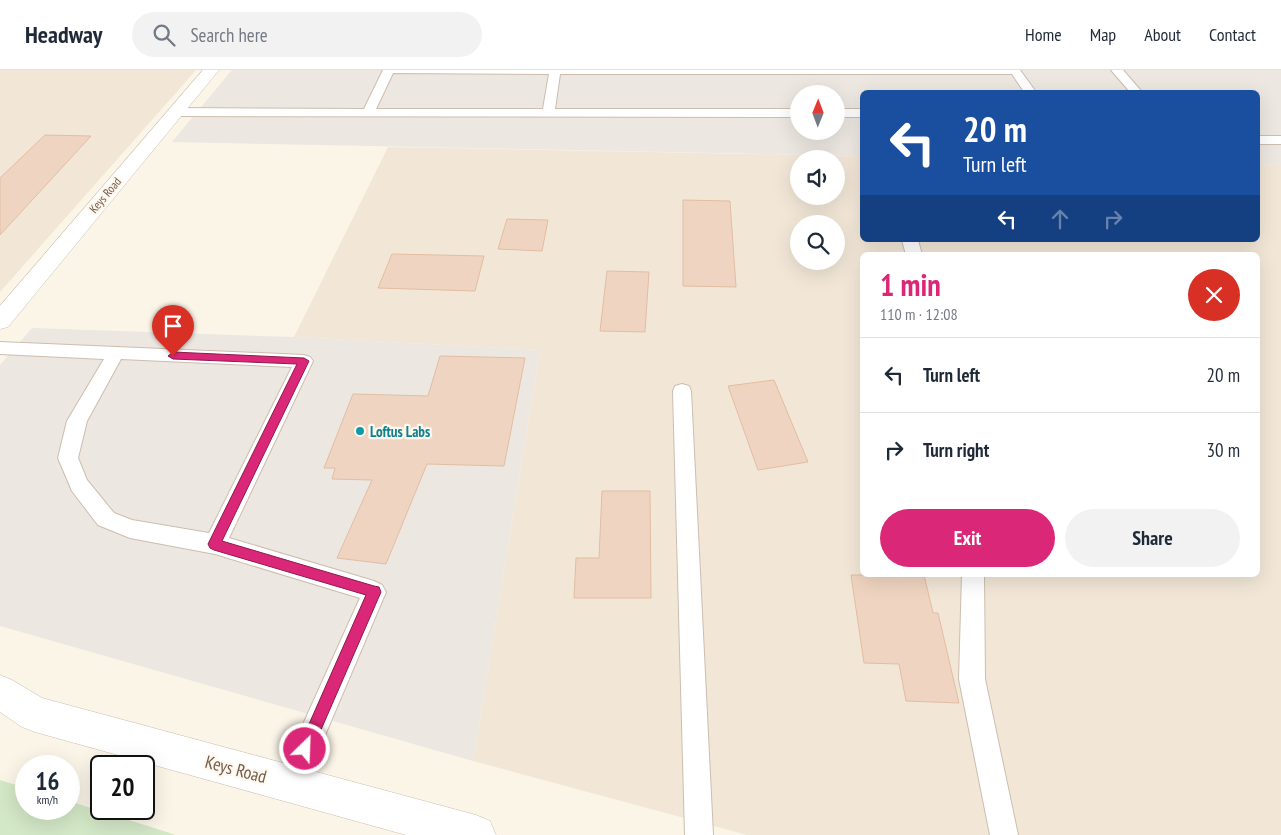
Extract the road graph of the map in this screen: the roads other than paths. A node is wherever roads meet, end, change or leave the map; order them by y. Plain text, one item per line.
1 (211, 70) edge
2 (555, 70) edge
3 (1117, 70) edge
4 (1028, 90) edge
5 (1134, 90) edge
6 (176, 112) junction
7 (368, 112) junction
8 (548, 113) junction
9 (790, 113) edge
10 (845, 113) edge
11 (860, 113) edge
12 (1260, 140) edge
13 (1281, 140) edge
14 (0, 321) edge
15 (0, 348) edge
16 (116, 353) junction
17 (682, 391) dead end
18 (214, 544) junction
19 (973, 577) edge
20 (0, 692) edge
21 (290, 784) junction
22 (476, 835) edge
23 (699, 835) edge
24 (1004, 835) edge

1 - 6 street, Keys Road
2 - 4 lane
2 - 7 lane
2 - 8 lane
3 - 5 lane
6 - 7 lane
6 - 14 street, Keys Road
7 - 8 lane
8 - 9 lane
10 - 11 lane
12 - 13 lane
15 - 16 lane
16 - 18 lane
16 - 18 lane
17 - 23 lane
18 - 21 lane
19 - 24 lane
20 - 21 street, Keys Road
21 - 22 street, Keys Road

